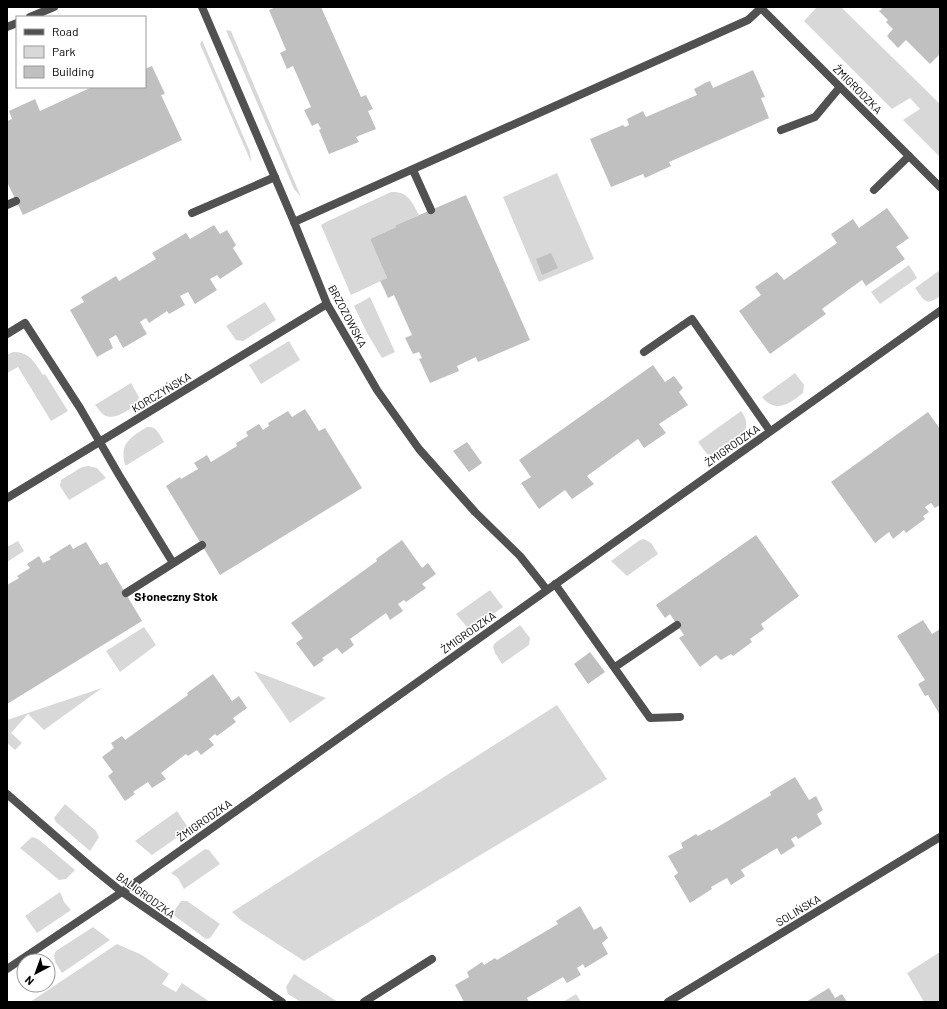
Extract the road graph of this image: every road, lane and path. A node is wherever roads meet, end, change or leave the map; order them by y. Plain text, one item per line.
1 (54, 7) edge
2 (202, 7) edge
3 (760, 8) edge
4 (32, 16) edge
5 (840, 87) junction
6 (781, 130) dead end
7 (909, 156) junction
8 (413, 170) junction
9 (275, 177) junction
10 (940, 187) edge
11 (874, 190) dead end
12 (16, 201) dead end
13 (7, 205) edge
14 (431, 210) dead end
15 (192, 213) dead end
16 (294, 222) junction
17 (327, 304) junction
18 (940, 311) edge
19 (7, 334) edge
20 (644, 352) dead end
21 (770, 432) junction
22 (100, 442) junction
23 (7, 498) edge
24 (202, 545) dead end
25 (173, 563) junction
26 (555, 584) junction
27 (547, 590) junction
28 (126, 593) dead end
29 (677, 625) dead end
30 (615, 667) junction
31 (680, 717) dead end
32 (7, 794) edge
33 (940, 837) edge
34 (122, 892) junction
35 (432, 959) dead end
36 (7, 969) edge
37 (282, 1002) edge
38 (364, 1002) edge
39 (668, 1002) edge

1 - 4 street
2 - 9 street, BRZOZOWSKA
3 - 5 street, ŻMIGRODZKA
3 - 8 street
5 - 6 street
5 - 7 street, ŻMIGRODZKA
7 - 10 street, ŻMIGRODZKA
7 - 11 street
8 - 14 street
8 - 16 street
9 - 15 street
9 - 16 street, BRZOZOWSKA
12 - 13 street
16 - 17 street, BRZOZOWSKA
17 - 22 street, KORCZYŃSKA
17 - 27 street, BRZOZOWSKA
18 - 21 street, ŻMIGRODZKA
19 - 22 street
20 - 21 street
21 - 26 street, ŻMIGRODZKA
22 - 23 street, KORCZYŃSKA
22 - 25 street
24 - 25 street
25 - 28 street
26 - 27 street, ŻMIGRODZKA
26 - 30 street
27 - 34 street, ŻMIGRODZKA
29 - 30 street
30 - 31 street
32 - 34 street, BALIGRODZKA
33 - 39 street, SOLIŃSKA
34 - 36 street, ŻMIGRODZKA
34 - 37 street, BALIGRODZKA
35 - 38 street

